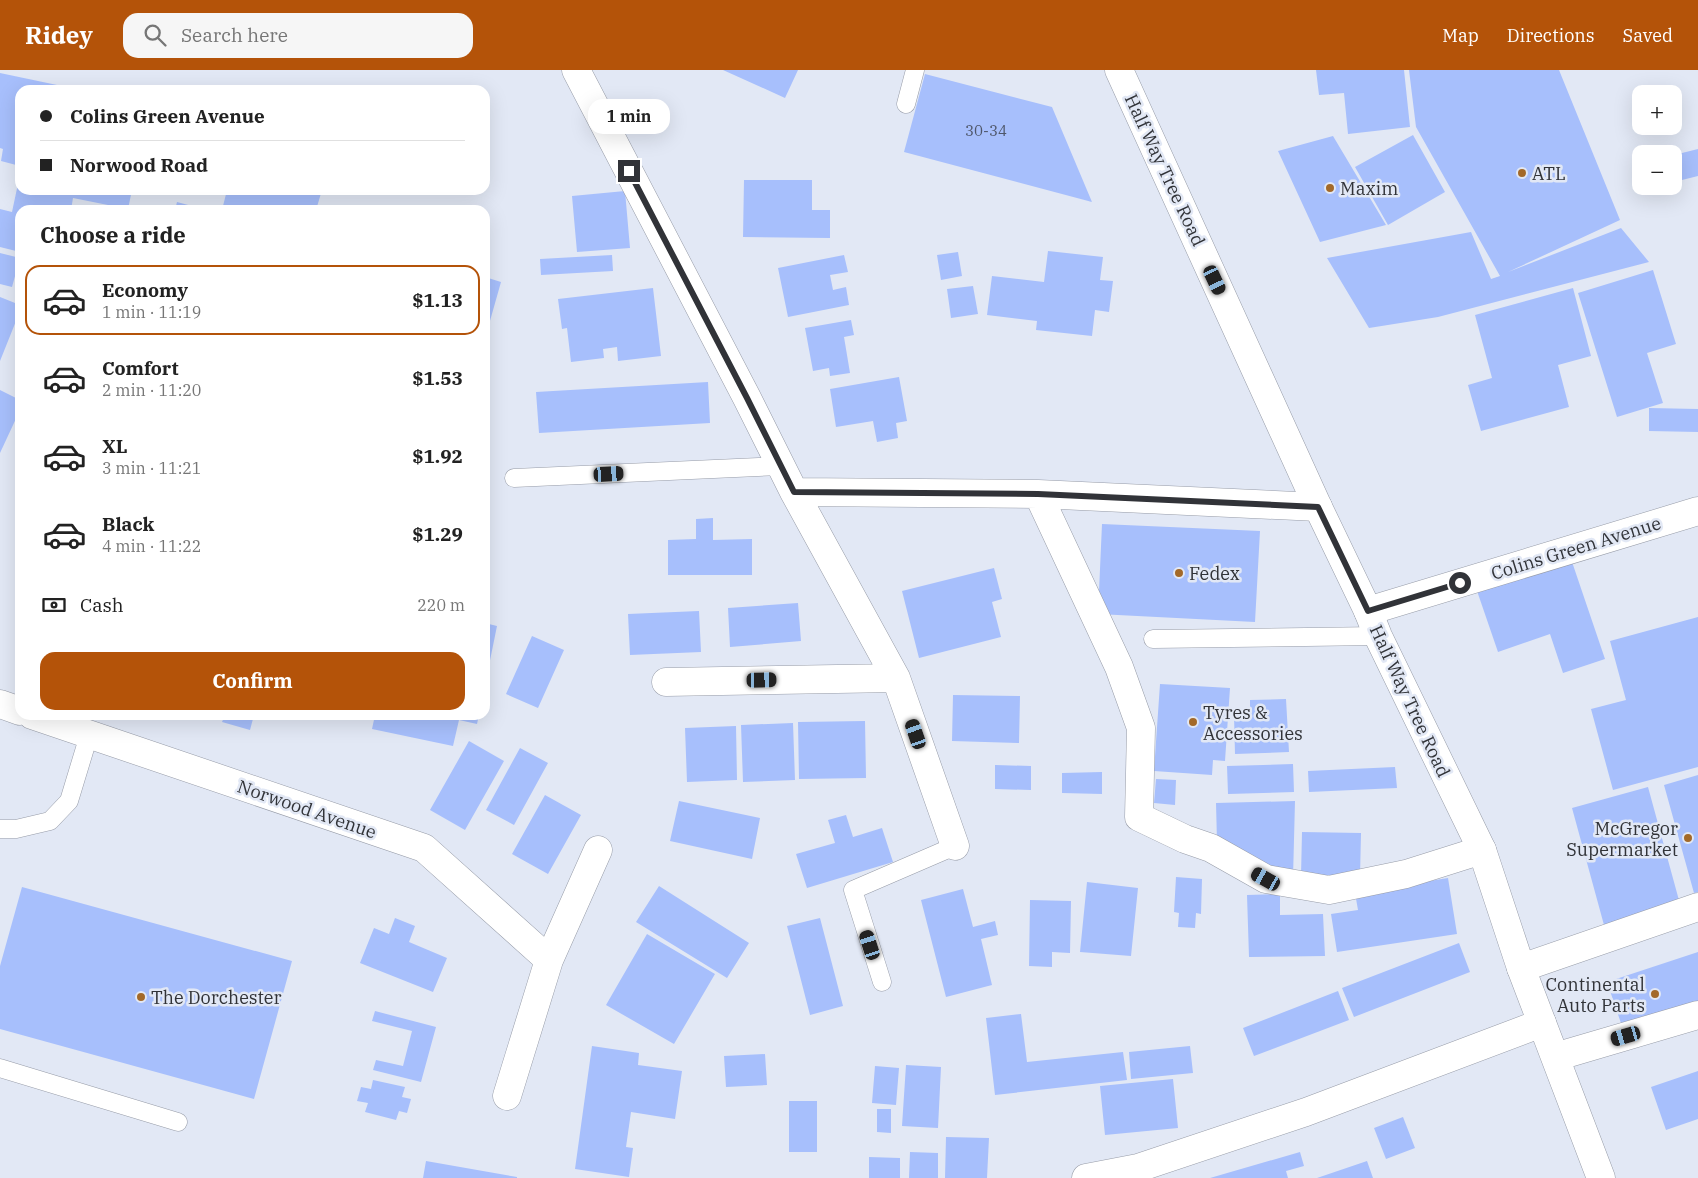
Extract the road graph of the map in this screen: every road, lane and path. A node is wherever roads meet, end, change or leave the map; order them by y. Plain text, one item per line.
1 (576, 70) edge
2 (915, 70) edge
3 (1119, 70) edge
4 (906, 104) dead end
5 (781, 466) junction
6 (514, 478) dead end
7 (794, 492) junction
8 (1038, 494) junction
9 (1318, 507) junction
10 (1698, 511) edge
11 (1368, 611) junction
12 (1378, 636) junction
13 (1153, 639) dead end
14 (896, 678) junction
15 (666, 682) dead end
16 (0, 704) edge
17 (15, 709) edge
18 (46, 720) edge
19 (89, 736) junction
20 (0, 829) edge
21 (955, 846) joint
22 (598, 850) dead end
23 (1482, 850) junction
24 (1698, 907) edge
25 (549, 960) junction
26 (1521, 968) junction
27 (882, 982) dead end
28 (1698, 1015) edge
29 (1542, 1023) junction
30 (1555, 1057) junction
31 (0, 1068) edge
32 (507, 1096) dead end
33 (178, 1122) dead end
34 (1086, 1178) edge
35 (1601, 1178) edge

1 - 5 street
2 - 4 lane
3 - 9 street, Half Way Tree Road
5 - 6 lane
5 - 7 street
7 - 8 street
7 - 14 street
8 - 9 street
8 - 23 street
9 - 11 street, Half Way Tree Road
10 - 11 street, Colins Green Avenue
11 - 12 street, Half Way Tree Road
12 - 13 lane
12 - 23 street, Half Way Tree Road
14 - 15 street
14 - 21 street
16 - 17 street
18 - 19 street, Norwood Avenue
19 - 20 lane
19 - 25 street, Norwood Avenue
21 - 27 lane
22 - 25 street
23 - 26 street, Half Way Tree Road
24 - 26 street
25 - 32 street
26 - 29 street, Half Way Tree Road
28 - 30 street
29 - 30 street, Half Way Tree Road
29 - 34 street
30 - 35 street, Half Way Tree Road
31 - 33 lane

